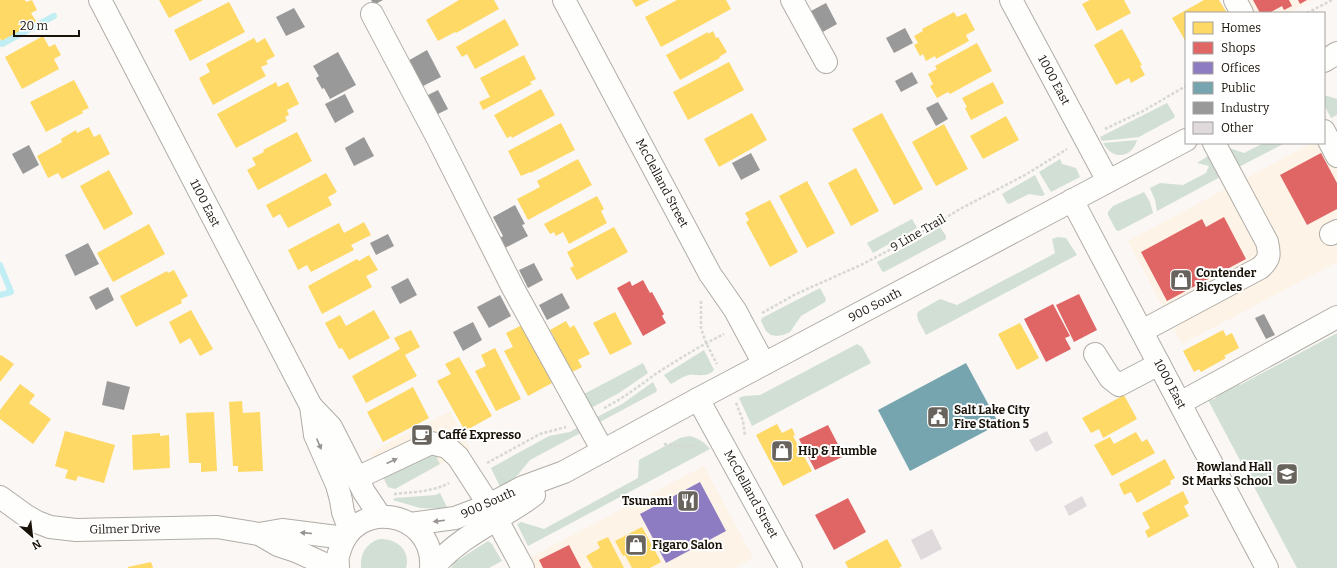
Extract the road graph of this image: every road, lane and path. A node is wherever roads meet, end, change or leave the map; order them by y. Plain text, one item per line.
1 (100, 0) edge
2 (564, 0) edge
3 (792, 0) edge
4 (1011, 0) edge
5 (1235, 0) edge
6 (1332, 0) edge
7 (1241, 12) edge
8 (1309, 12) edge
9 (372, 14) dead end
10 (1337, 53) edge
11 (1325, 60) edge
12 (826, 62) dead end
13 (1185, 87) edge
14 (1103, 130) dead end
15 (1325, 133) edge
16 (1185, 141) edge
17 (1215, 144) edge
18 (1069, 148) dead end
19 (1337, 156) edge
20 (1108, 181) junction
21 (1072, 200) junction
22 (701, 298) dead end
23 (759, 314) dead end
24 (1337, 317) edge
25 (1142, 332) junction
26 (1094, 354) dead end
27 (764, 364) junction
28 (1158, 364) junction
29 (719, 369) dead end
30 (698, 399) junction
31 (735, 401) dead end
32 (1180, 403) junction
33 (311, 406) junction
34 (745, 435) dead end
35 (603, 451) junction
36 (357, 478) junction
37 (3, 505) edge
38 (493, 512) junction
39 (380, 516) junction
40 (410, 524) junction
41 (259, 534) junction
42 (348, 534) junction
43 (333, 568) edge
44 (338, 568) edge
45 (432, 568) edge
46 (524, 568) edge
47 (791, 568) edge
48 (1267, 568) edge

1 - 33 street, 1100 East
2 - 27 street, McClelland Street
3 - 12 street
4 - 20 street, 1000 East
5 - 7 street
6 - 8 path
9 - 35 street
10 - 11 street
13 - 14 path
15 - 19 street
16 - 20 street, 900 South
17 - 25 street
18 - 23 path, 9 Line Trail
20 - 21 street, 900 South
21 - 25 street, 1000 East
21 - 27 street, 900 South
22 - 29 path
24 - 32 street
25 - 28 street, 1000 East
26 - 28 street
27 - 30 street, 900 South
28 - 32 street, 1000 East
30 - 35 street, 900 South
30 - 47 street, McClelland Street
31 - 34 path
32 - 48 street, 1000 East
33 - 36 street, 1100 East
33 -> 42 street, 1100 East
35 - 38 street, 900 South
36 -> 38 street
36 - 39 street, 1100 East
37 - 41 street, Gilmer Drive
38 -> 40 street, 900 South
38 - 45 street, 900 South
38 - 46 street
39 - 40 street
39 - 42 street
40 - 45 street
42 -> 41 street, Gilmer Drive
41 - 43 street, Gilmer Drive
42 - 44 street

